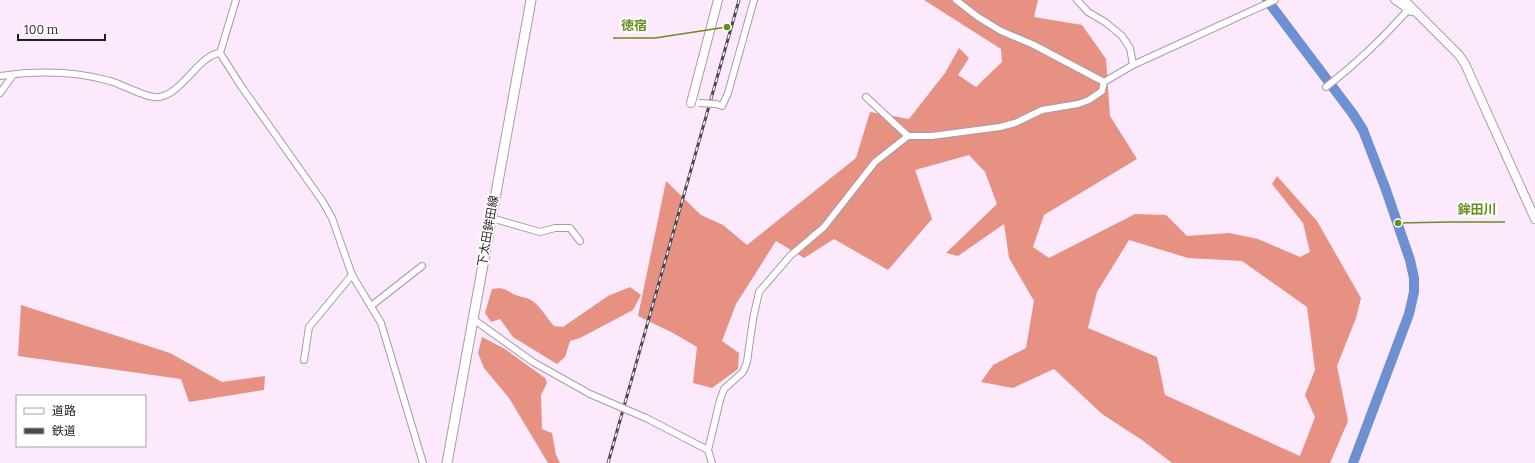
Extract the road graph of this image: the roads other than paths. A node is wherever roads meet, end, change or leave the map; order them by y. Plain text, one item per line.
1 (236, 0) edge
2 (531, 0) edge
3 (718, 0) edge
4 (754, 0) edge
5 (956, 0) edge
6 (1077, 0) edge
7 (1275, 0) edge
8 (1394, 0) edge
9 (1404, 0) edge
10 (1408, 10) junction
11 (1424, 21) junction
12 (220, 53) junction
13 (1133, 65) junction
14 (13, 75) junction
15 (0, 76) edge
16 (1104, 82) junction
17 (1326, 87) dead end
18 (0, 94) edge
19 (866, 97) dead end
20 (695, 103) joint
21 (908, 136) junction
22 (491, 218) junction
23 (1535, 219) edge
24 (580, 241) dead end
25 (422, 266) dead end
26 (352, 275) junction
27 (371, 306) junction
28 (473, 319) junction
29 (304, 360) dead end
30 (708, 450) junction
31 (423, 463) edge
32 (447, 463) edge
33 (712, 463) edge

1 - 12 street
2 - 22 main road, 下太田鉾田線
3 - 20 street
4 - 20 street, bridge
5 - 16 street
6 - 13 street
7 - 13 street
8 - 10 street
9 - 11 street
10 - 11 street
10 - 17 street
11 - 23 street
12 - 14 street
12 - 26 street
13 - 16 street
14 - 15 street
14 - 18 street
16 - 21 street
19 - 21 street
21 - 30 street
22 - 24 street
22 - 28 main road, 下太田鉾田線
25 - 27 street
26 - 27 street
26 - 29 street
27 - 31 street
28 - 30 street, bridge
28 - 32 main road, 下太田鉾田線
30 - 33 street

